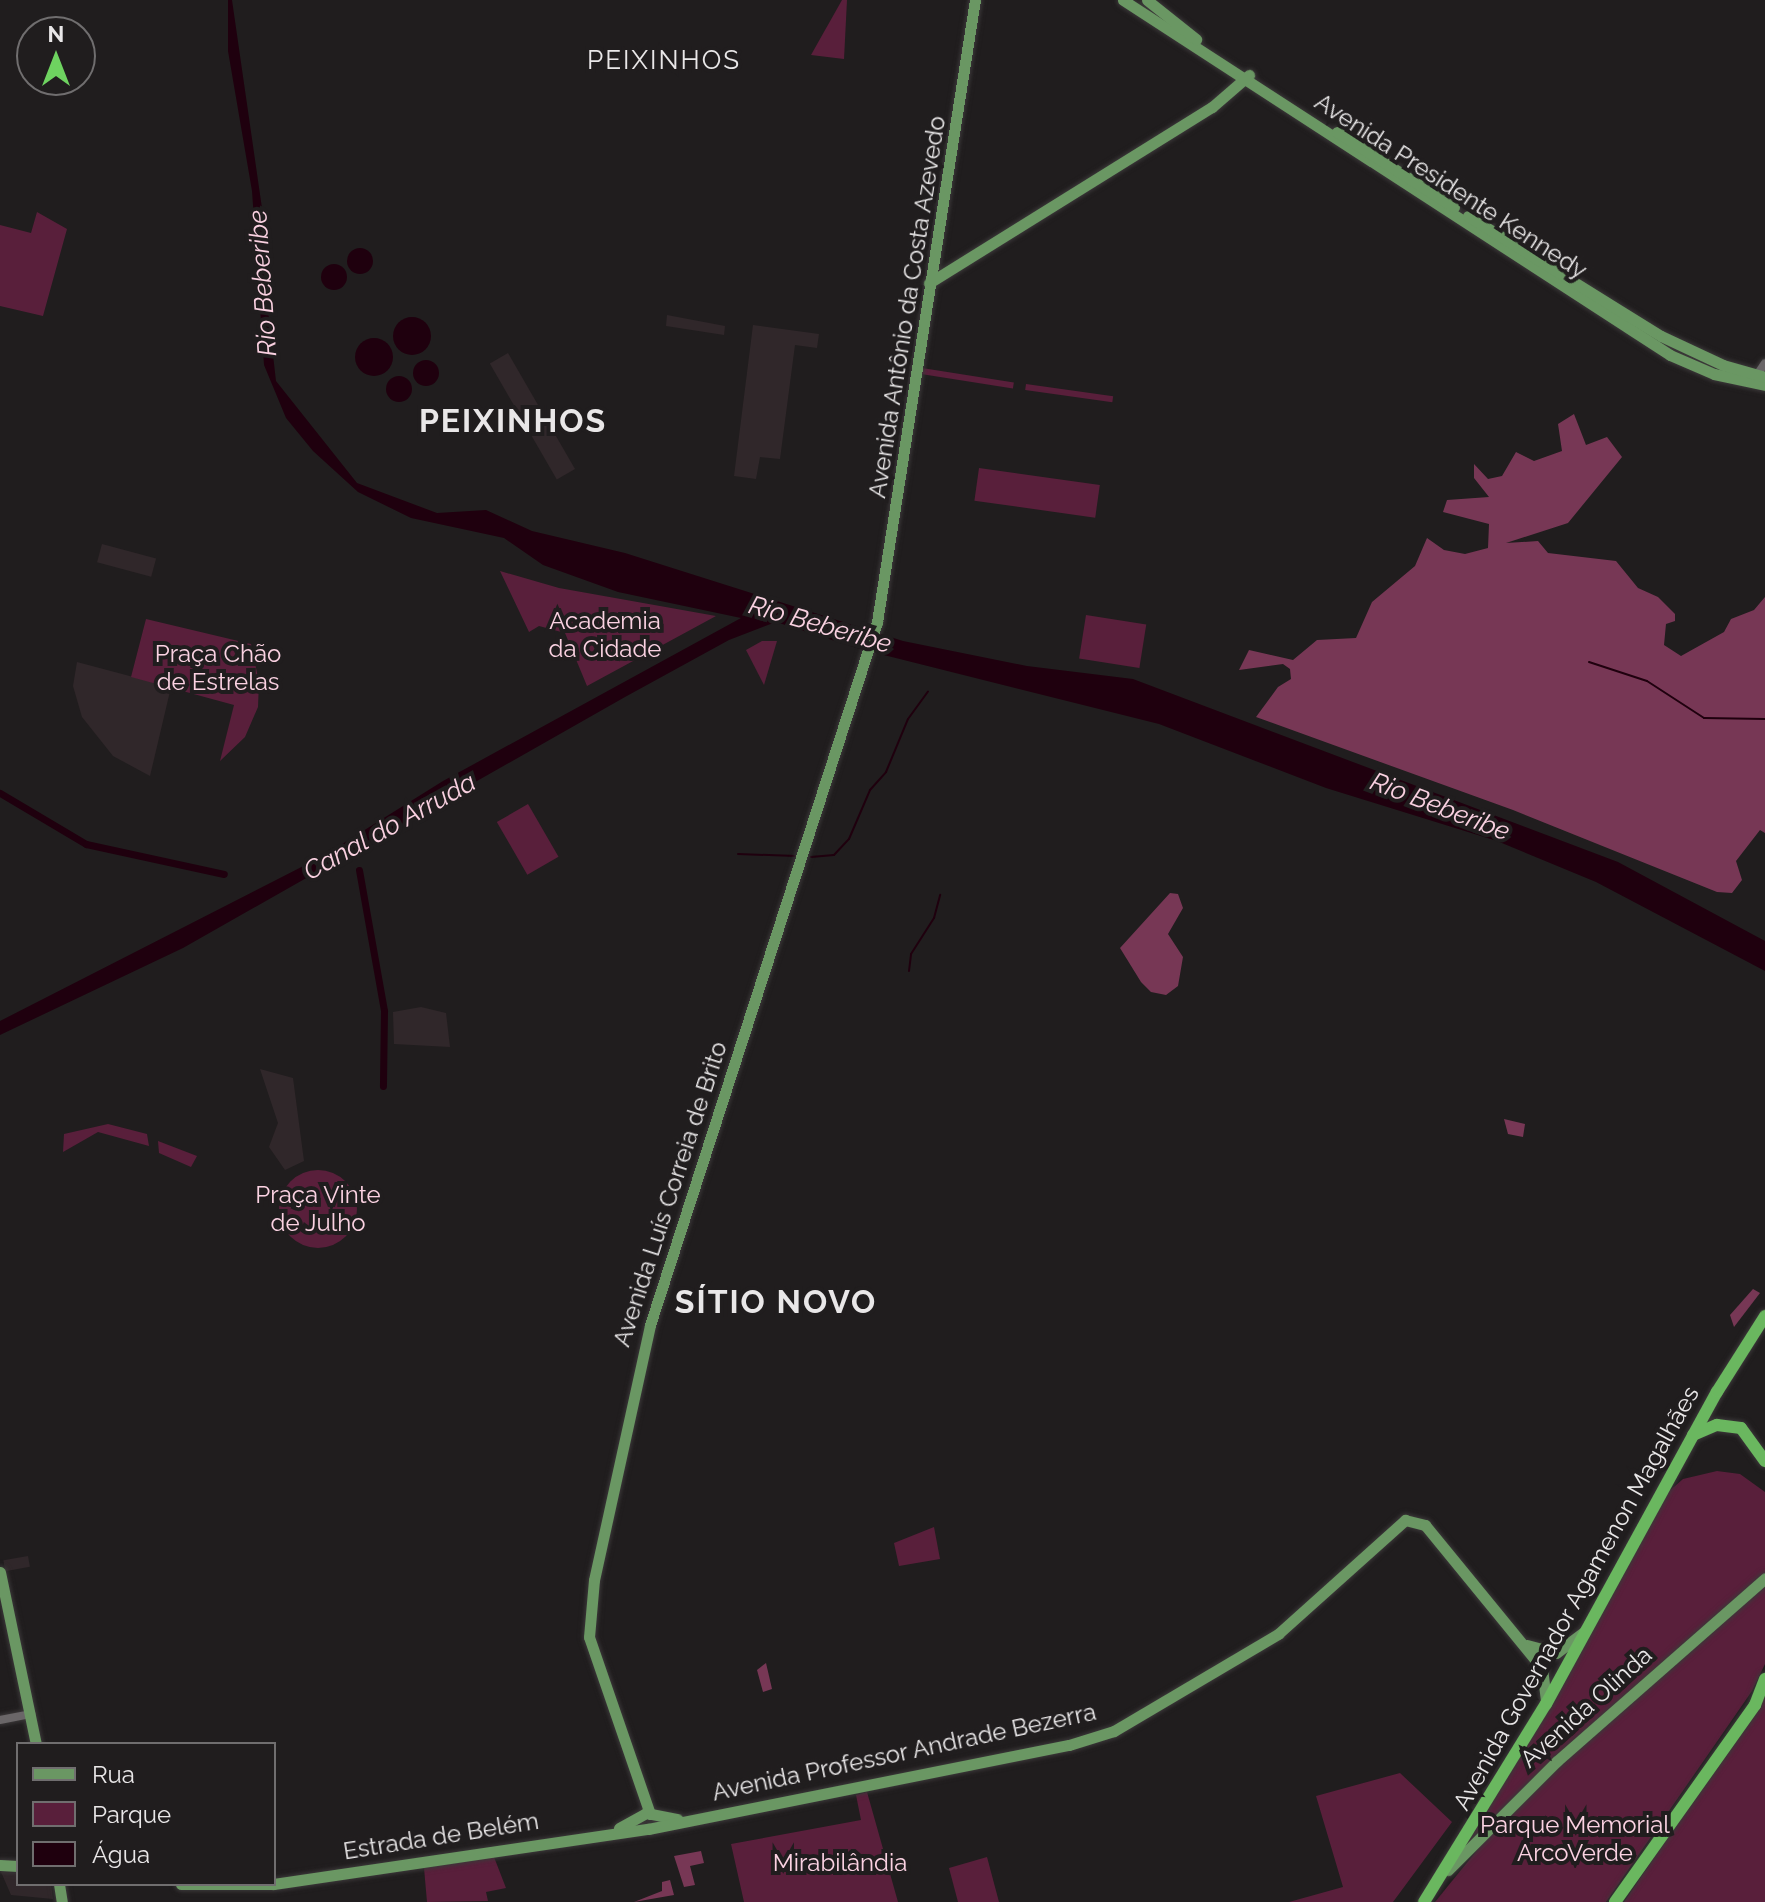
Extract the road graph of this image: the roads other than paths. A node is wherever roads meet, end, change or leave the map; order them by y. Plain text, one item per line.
1 (975, 0) edge
2 (1123, 0) edge
3 (1147, 0) edge
4 (1247, 77) junction
5 (933, 256) junction
6 (954, 268) junction
7 (929, 283) junction
8 (1765, 363) edge
9 (1762, 379) edge
10 (877, 621) joint
11 (1765, 1316) edge
12 (1693, 1435) junction
13 (1765, 1461) edge
14 (1765, 1578) edge
15 (1, 1580) edge
16 (1584, 1632) junction
17 (1515, 1633) junction
18 (1765, 1679) edge
19 (1765, 1691) edge
20 (1546, 1704) junction
21 (1755, 1705) junction
22 (31, 1714) junction
23 (0, 1720) edge
24 (36, 1742) edge
25 (1522, 1746) junction
26 (1507, 1753) dead end
27 (647, 1820) junction
28 (1442, 1876) junction
29 (276, 1884) edge
30 (1424, 1902) edge
31 (1615, 1902) edge

1 - 5 main road, Avenida Antônio da Costa Azevedo
2 - 4 main road, Avenida Presidente Kennedy
3 - 4 main road, Avenida Presidente Kennedy
4 - 6 main road
4 - 9 main road, Avenida Presidente Kennedy
5 - 6 main road
5 - 7 main road, Avenida Antônio da Costa Azevedo
6 - 7 main road
7 - 10 main road, Avenida Antônio da Costa Azevedo
8 - 9 street
10 - 27 main road, Avenida Luís Correia de Brito
11 - 12 highway, Avenida Governador Agamenon Magalhães
12 - 13 highway
12 - 16 highway, Avenida Governador Agamenon Magalhães
14 - 28 main road, Avenida Olinda
15 - 22 main road
16 - 17 main road
16 - 20 highway, Avenida Governador Agamenon Magalhães
17 - 20 main road
17 - 27 main road, Avenida Professor Andrade Bezerra
18 - 21 highway
19 - 21 main road
20 - 25 highway, Avenida Governador Agamenon Magalhães
21 - 31 highway
22 - 23 street
22 - 24 main road
25 - 26 highway
25 - 28 highway, Avenida Governador Agamenon Magalhães
27 - 29 main road, Estrada de Belém
28 - 30 highway, Avenida Governador Agamenon Magalhães

